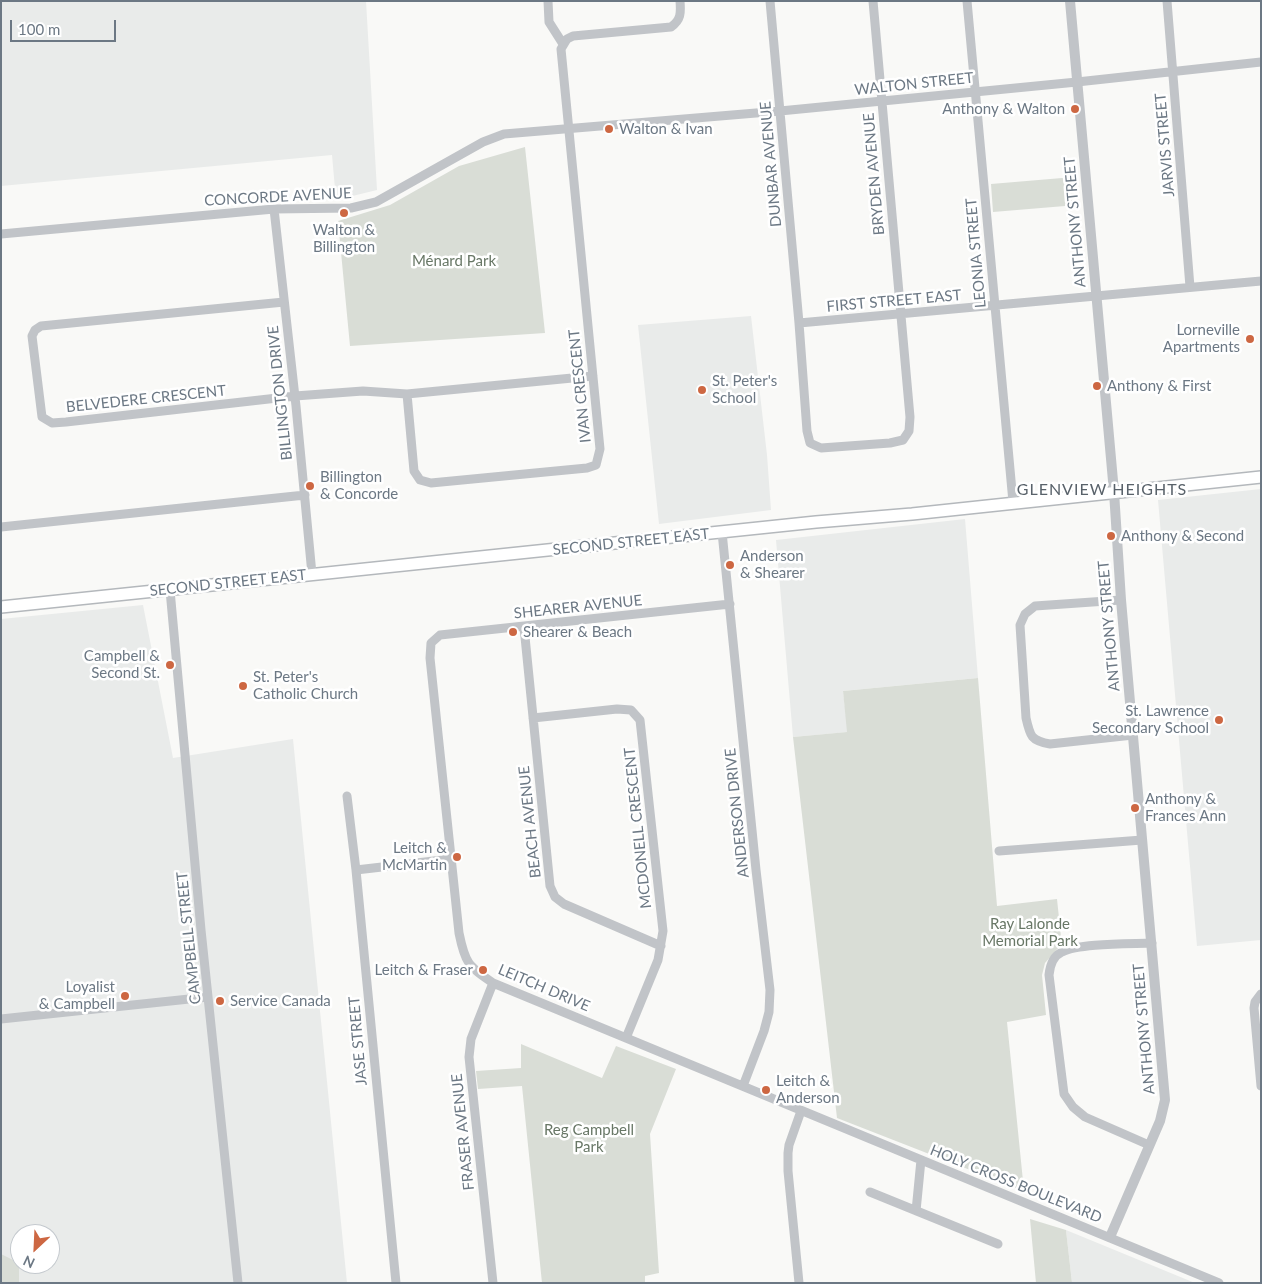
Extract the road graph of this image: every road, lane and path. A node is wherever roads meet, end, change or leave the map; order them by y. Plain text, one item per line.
1 (548, 1) edge
2 (680, 1) edge
3 (770, 1) edge
4 (873, 1) edge
5 (967, 1) edge
6 (1070, 1) edge
7 (1167, 1) edge
8 (564, 44) junction
9 (1261, 62) edge
10 (1173, 72) junction
11 (1077, 82) junction
12 (976, 91) junction
13 (882, 100) junction
14 (780, 111) junction
15 (569, 128) junction
16 (274, 208) junction
17 (1, 234) edge
18 (1261, 281) edge
19 (1190, 287) junction
20 (1096, 296) junction
21 (284, 302) junction
22 (995, 305) junction
23 (901, 314) junction
24 (799, 323) junction
25 (593, 376) junction
26 (407, 394) junction
27 (295, 396) junction
28 (1261, 477) edge
29 (1114, 492) junction
30 (305, 495) junction
31 (1013, 502) junction
32 (1, 527) edge
33 (722, 532) junction
34 (312, 574) junction
35 (170, 590) junction
36 (1121, 600) junction
37 (730, 604) junction
38 (1, 607) edge
39 (524, 627) junction
40 (431, 643) joint
41 (533, 718) junction
42 (1133, 735) junction
43 (347, 796) dead end
44 (1142, 840) junction
45 (999, 851) dead end
46 (451, 859) junction
47 (356, 870) junction
48 (1152, 943) junction
49 (661, 946) junction
50 (493, 983) junction
51 (1261, 994) edge
52 (208, 997) junction
53 (1, 1019) edge
54 (626, 1038) junction
55 (743, 1086) junction
56 (1261, 1086) edge
57 (801, 1111) junction
58 (1150, 1145) junction
59 (921, 1160) junction
60 (870, 1192) dead end
61 (916, 1211) junction
62 (1110, 1237) junction
63 (998, 1244) dead end
64 (238, 1283) edge
65 (396, 1283) edge
66 (493, 1283) edge
67 (799, 1283) edge
68 (1219, 1283) edge

1 - 8 street
2 - 8 street
3 - 14 street, DUNBAR AVENUE
4 - 13 street, BRYDEN AVENUE
5 - 12 street, LEONIA STREET
6 - 11 street, ANTHONY STREET
7 - 10 street, JARVIS STREET
8 - 15 street, IVAN CRESCENT
9 - 10 street, WALTON STREET
10 - 11 street, WALTON STREET
10 - 19 street, JARVIS STREET
11 - 12 street, WALTON STREET
11 - 20 street, ANTHONY STREET
12 - 13 street, WALTON STREET
12 - 22 street, LEONIA STREET
13 - 14 street, WALTON STREET
13 - 23 street, BRYDEN AVENUE
14 - 15 street, WALTON STREET
14 - 24 street, DUNBAR AVENUE
15 - 16 street, CONCORDE AVENUE
15 - 25 street, IVAN CRESCENT
16 - 17 street, CONCORDE AVENUE
16 - 21 street, BILLINGTON DRIVE
18 - 19 street, FIRST STREET EAST
19 - 20 street, FIRST STREET EAST
20 - 22 street, FIRST STREET EAST
20 - 29 street, ANTHONY STREET
21 - 27 street, BILLINGTON DRIVE
21 - 27 street, BELVEDERE CRESCENT
22 - 23 street, FIRST STREET EAST
22 - 31 street, LEONIA STREET
23 - 24 street, FIRST STREET EAST
23 - 24 street, BRYDEN AVENUE
25 - 26 street, BELVEDERE CRESCENT
25 - 26 street, IVAN CRESCENT
26 - 27 street, BELVEDERE CRESCENT
27 - 30 street, BILLINGTON DRIVE
28 - 29 main road, SECOND STREET EAST
29 - 31 main road, SECOND STREET EAST
29 - 36 street, ANTHONY STREET
30 - 32 street
30 - 34 street, BILLINGTON DRIVE
31 - 33 main road, SECOND STREET EAST
33 - 34 main road, SECOND STREET EAST
33 - 37 street, ANDERSON DRIVE
34 - 35 main road, SECOND STREET EAST
35 - 38 main road, SECOND STREET EAST
35 - 52 street, CAMPBELL STREET
36 - 42 street, ANTHONY STREET
36 - 42 street
37 - 39 street, SHEARER AVENUE
37 - 55 street, ANDERSON DRIVE
39 - 40 street, SHEARER AVENUE
39 - 41 street, BEACH AVENUE
40 - 46 street, LEITCH DRIVE
41 - 49 street, BEACH AVENUE
41 - 49 street, MCDONELL CRESCENT
42 - 44 street, ANTHONY STREET
43 - 47 street, JASE STREET
44 - 45 street
44 - 48 street, ANTHONY STREET
46 - 47 street
46 - 50 street, LEITCH DRIVE
47 - 65 street, JASE STREET
48 - 58 street, ANTHONY STREET
48 - 58 street
49 - 54 street, MCDONELL CRESCENT
50 - 54 street, LEITCH DRIVE
50 - 66 street, FRASER AVENUE
51 - 56 street
52 - 53 street
52 - 64 street, CAMPBELL STREET
54 - 55 street, LEITCH DRIVE
55 - 57 street, LEITCH DRIVE
57 - 59 street, HOLY CROSS BOULEVARD
57 - 67 street
58 - 62 street, ANTHONY STREET
59 - 61 street
59 - 62 street, HOLY CROSS BOULEVARD
60 - 61 street
61 - 63 street
62 - 68 street, HOLY CROSS BOULEVARD

